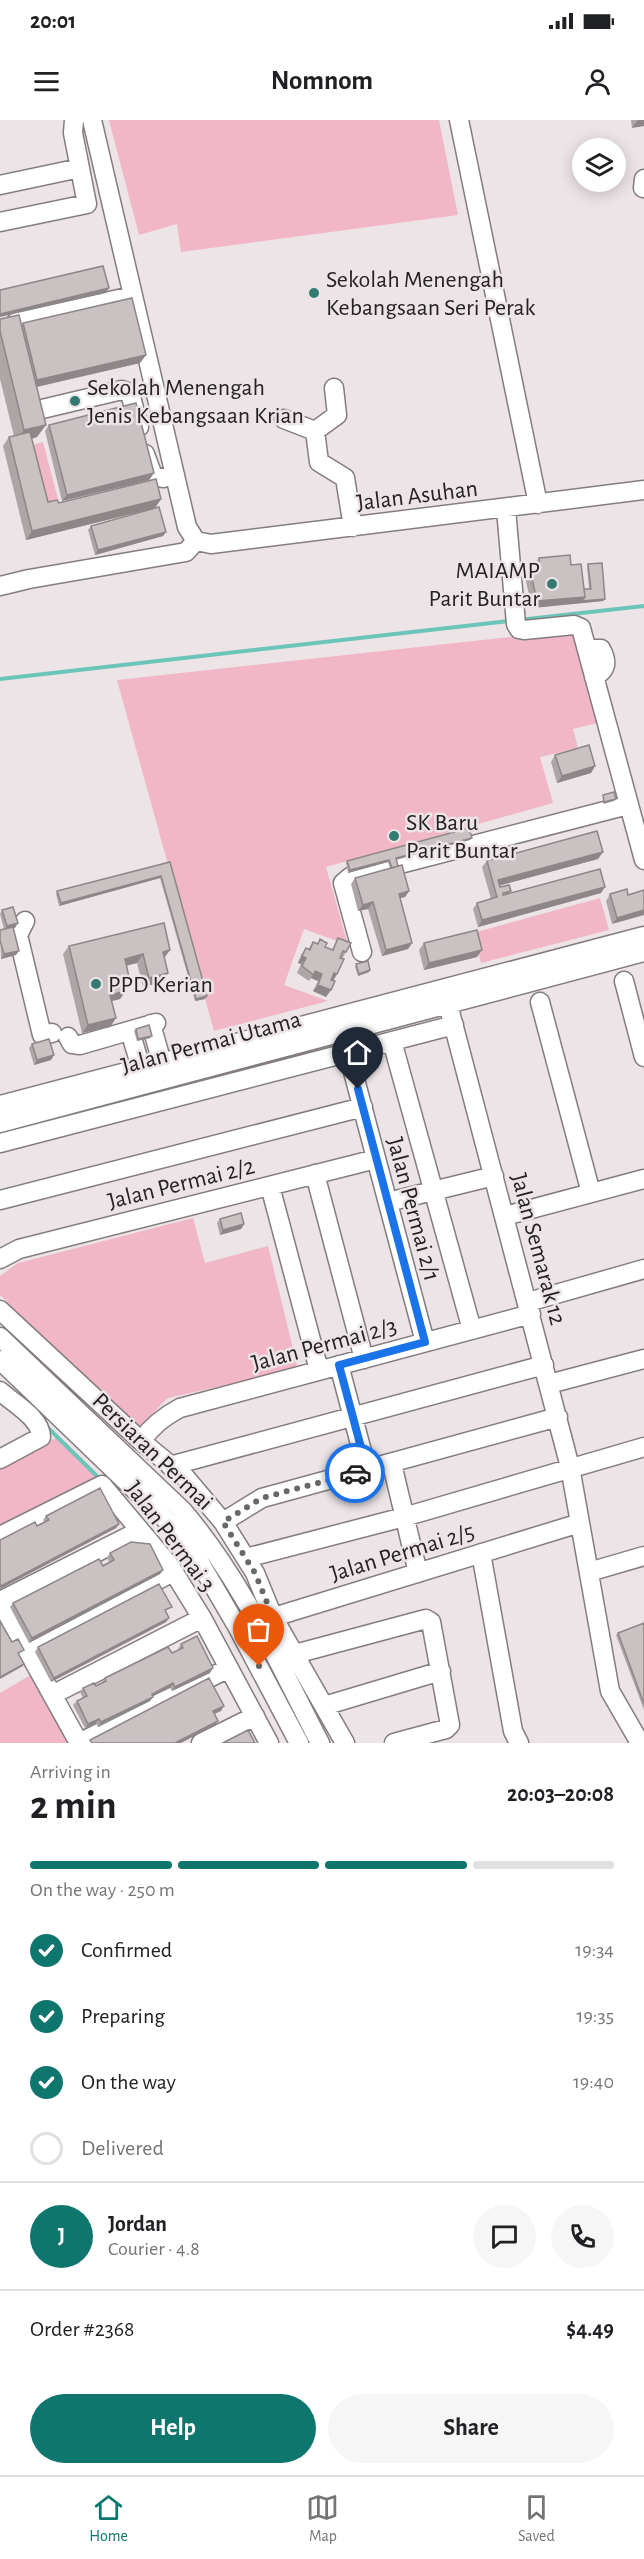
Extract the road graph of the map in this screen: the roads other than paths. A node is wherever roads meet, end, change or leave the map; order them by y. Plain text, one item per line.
1 (74, 120) edge
2 (92, 120) edge
3 (459, 120) edge
4 (80, 168) junction
5 (0, 185) edge
6 (0, 222) edge
7 (132, 296) junction
8 (16, 322) edge
9 (334, 388) dead end
10 (38, 410) edge
11 (284, 419) dead end
12 (315, 431) junction
13 (174, 475) junction
14 (153, 476) junction
15 (138, 487) edge
16 (644, 490) edge
17 (538, 504) junction
18 (506, 508) junction
19 (353, 527) junction
20 (196, 540) junction
21 (0, 586) edge
22 (628, 805) junction
23 (644, 860) edge
24 (25, 921) dead end
25 (644, 936) edge
26 (362, 952) dead end
27 (644, 952) edge
28 (624, 981) dead end
29 (446, 996) junction
30 (540, 1002) dead end
31 (454, 1025) junction
32 (129, 1030) junction
33 (392, 1041) junction
34 (348, 1053) junction
35 (644, 1057) edge
36 (162, 1063) junction
37 (133, 1076) junction
38 (0, 1105) edge
39 (363, 1107) junction
40 (136, 1108) junction
41 (0, 1123) edge
42 (0, 1143) edge
43 (376, 1159) junction
44 (315, 1174) junction
45 (494, 1176) junction
46 (644, 1179) edge
47 (270, 1186) junction
48 (435, 1190) junction
49 (591, 1193) junction
50 (0, 1200) edge
51 (388, 1202) junction
52 (505, 1216) junction
53 (0, 1258) edge
54 (644, 1269) edge
55 (530, 1308) junction
56 (0, 1310) edge
57 (472, 1330) junction
58 (0, 1337) edge
59 (425, 1342) junction
60 (364, 1359) junction
61 (644, 1359) edge
62 (0, 1360) edge
63 (339, 1365) junction
64 (544, 1365) junction
65 (320, 1370) junction
66 (14, 1374) junction
67 (549, 1384) junction
68 (0, 1390) edge
69 (558, 1417) junction
70 (353, 1418) junction
71 (141, 1442) junction
72 (644, 1448) edge
73 (0, 1460) edge
74 (392, 1464) junction
75 (170, 1466) junction
76 (570, 1467) junction
77 (367, 1470) junction
78 (404, 1517) junction
79 (223, 1522) junction
80 (580, 1523) junction
81 (139, 1531) junction
82 (0, 1536) edge
83 (481, 1553) junction
84 (644, 1556) edge
85 (246, 1558) junction
86 (173, 1572) junction
87 (589, 1572) junction
88 (418, 1573) junction
89 (0, 1601) edge
90 (202, 1618) junction
91 (265, 1620) junction
92 (238, 1628) junction
93 (27, 1649) junction
94 (295, 1654) junction
95 (229, 1668) junction
96 (441, 1671) junction
97 (52, 1695) junction
98 (324, 1706) junction
99 (255, 1716) junction
100 (79, 1743) edge
101 (201, 1743) edge
102 (269, 1743) edge
103 (299, 1743) edge
104 (320, 1743) edge
105 (345, 1743) edge
106 (394, 1743) edge
107 (519, 1743) edge
108 (640, 1743) edge

1 - 4 street
2 - 7 street
3 - 17 street
4 - 5 street
4 - 6 street
7 - 8 street
7 - 13 street
9 - 12 street
10 - 14 street
11 - 12 street
12 - 19 street
13 - 14 street
13 - 20 street
14 - 15 street
16 - 17 street, Jalan Asuhan
17 - 18 street, Jalan Asuhan
18 - 19 street, Jalan Asuhan
18 - 22 street
19 - 20 street, Jalan Asuhan
20 - 21 street
22 - 23 street
22 - 26 street
24 - 32 street
25 - 29 street, Jalan Permai Utama
27 - 29 street, Jalan Permai Utama
28 - 35 street
29 - 31 street, Jalan Semarak 12
29 - 36 street, Jalan Permai Utama
29 - 37 street, Jalan Permai Utama
30 - 49 street
31 - 33 street
31 - 45 street, Jalan Semarak 12
32 - 36 street
32 - 37 street
33 - 34 street
33 - 48 street
34 - 39 street, Jalan Permai 2/1
34 - 40 street
36 - 37 street, Jalan Permai Utama
37 - 38 street, Jalan Permai Utama
37 - 40 street
37 - 41 street, Jalan Permai Utama
39 - 43 street, Jalan Permai 2/1
39 - 50 street
40 - 42 street
43 - 44 street, Jalan Permai 2/2
43 - 51 street, Jalan Permai 2/1
44 - 47 street, Jalan Permai 2/2
44 - 60 street
45 - 48 street
45 - 52 street, Jalan Semarak 12
46 - 49 street
47 - 53 street, Jalan Permai 2/2
47 - 65 street
48 - 51 street
48 - 57 street
49 - 52 street
51 - 59 street, Jalan Permai 2/1
52 - 55 street, Jalan Semarak 12
54 - 55 street, Jalan Permai 2/3
55 - 57 street, Jalan Permai 2/3
55 - 64 street, Jalan Semarak 12
56 - 71 street
57 - 59 street, Jalan Permai 2/3
58 - 91 street, Persiaran Permai
59 - 60 street, Jalan Permai 2/3
60 - 63 street, Jalan Permai 2/3
61 - 67 street
62 - 66 street, Persiaran Permai
63 - 65 street, Jalan Permai 2/3
63 - 70 street
64 - 67 street, Jalan Semarak 12
64 - 70 street
65 - 71 street, Jalan Permai 2/3
66 - 68 street
66 - 92 street, Persiaran Permai
67 - 69 street, Jalan Semarak 12
68 - 73 street
69 - 74 street
69 - 76 street, Jalan Semarak 12
70 - 75 street
70 - 77 street
71 - 75 street
72 - 76 street
74 - 77 street
74 - 78 street
75 - 79 street
76 - 78 street
76 - 80 street, Jalan Semarak 12
77 - 79 street
78 - 85 street
78 - 88 street
79 - 85 street
80 - 83 street, Jalan Permai 2/5
80 - 87 street, Jalan Semarak 12
81 - 82 street, Jalan Permai 3
81 - 86 street, Jalan Permai 3
81 - 89 street
83 - 88 street, Jalan Permai 2/5
83 - 107 street
84 - 87 street
85 - 91 street
86 - 90 street, Jalan Permai 3
86 - 93 street
87 - 108 street, Jalan Semarak 12
88 - 91 street, Jalan Permai 2/5
89 - 93 street
90 - 95 street, Jalan Permai 3
90 - 97 street
91 - 92 street, Jalan Permai 2/5
91 - 94 street
91 - 104 street, Persiaran Permai
92 - 103 street, Persiaran Permai
93 - 97 street
94 - 96 street
94 - 98 street
95 - 99 street, Jalan Permai 3
95 - 100 street
96 - 98 street
96 - 106 street
97 - 100 street
98 - 105 street
99 - 101 street
99 - 102 street, Jalan Permai 3

